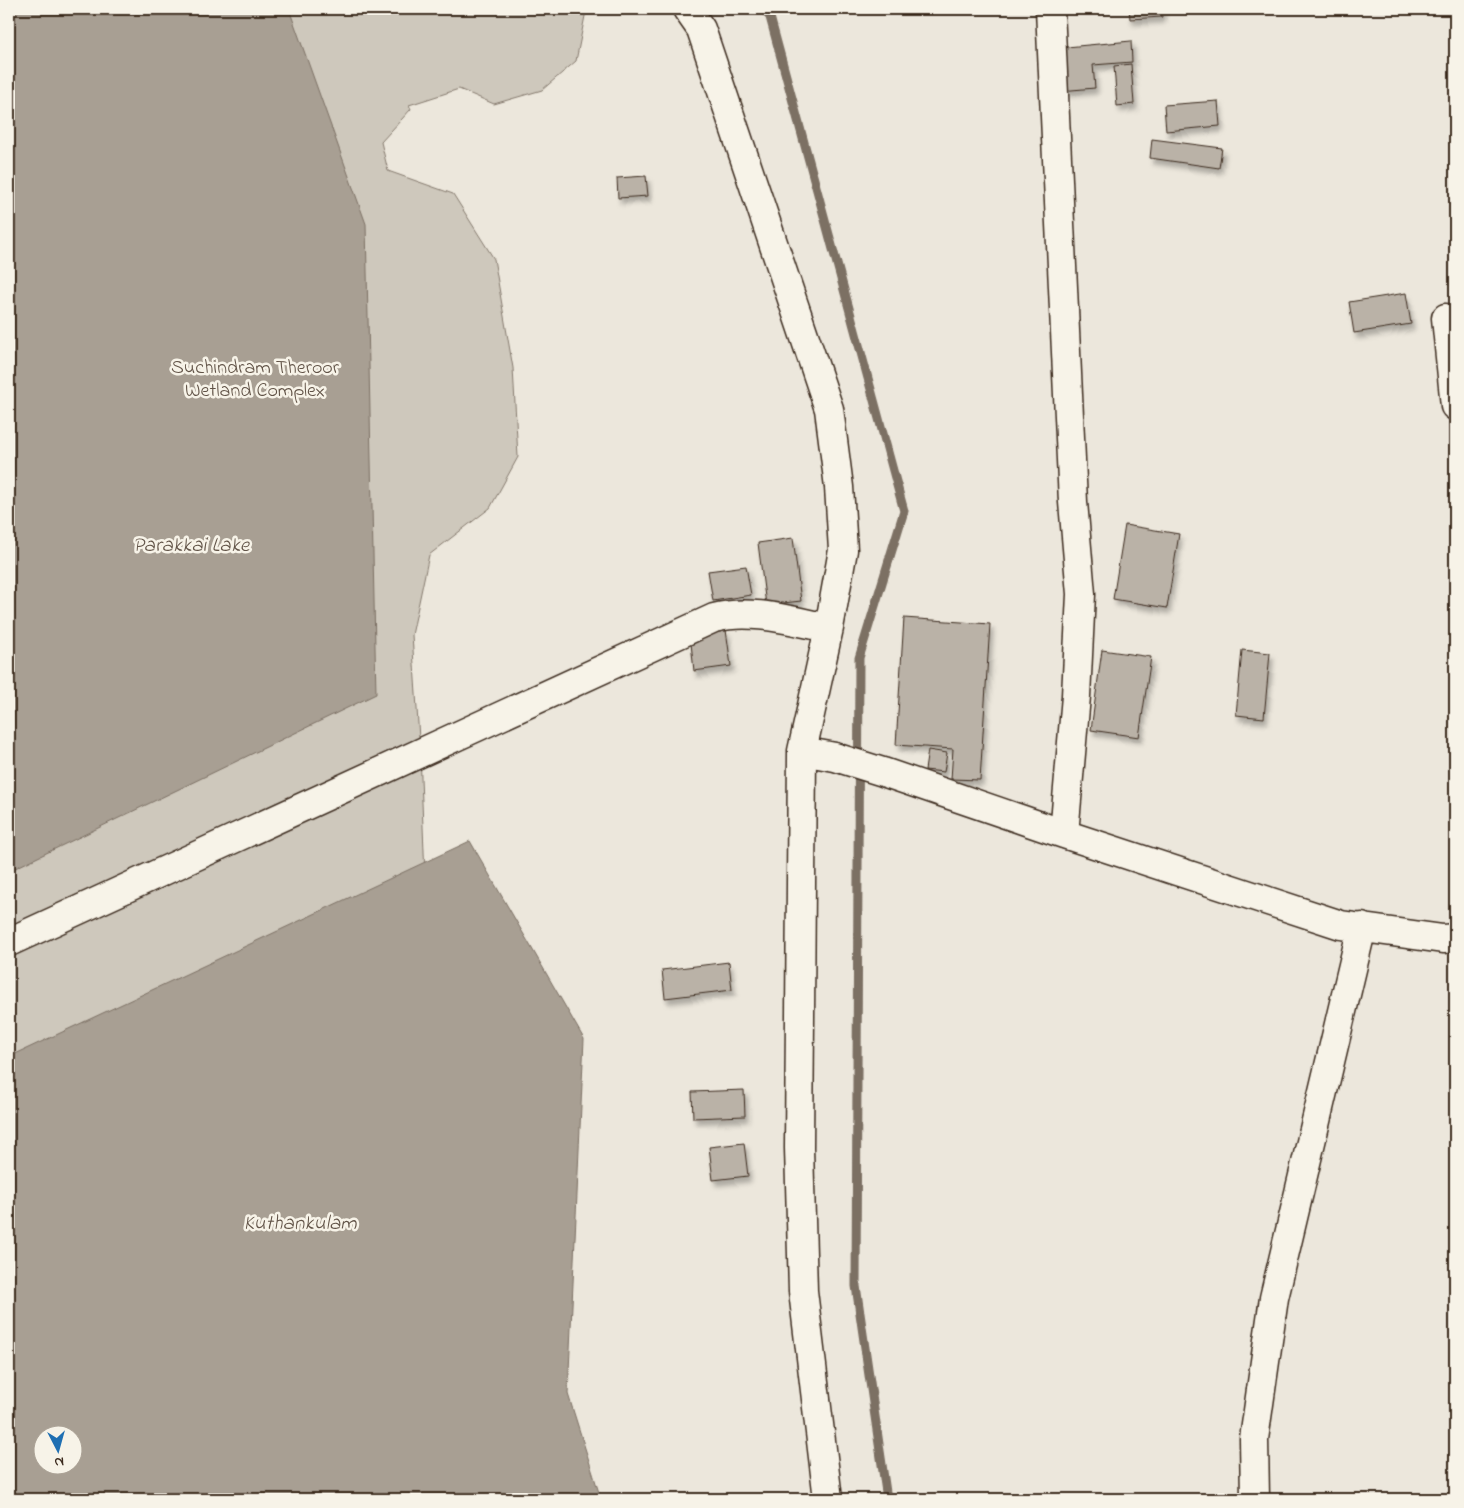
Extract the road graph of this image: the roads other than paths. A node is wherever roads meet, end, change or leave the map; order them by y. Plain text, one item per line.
1 (687, 9) edge
2 (1050, 9) edge
3 (1446, 318) dead end
4 (1455, 406) edge
5 (829, 628) junction
6 (802, 751) junction
7 (1064, 834) junction
8 (1362, 927) junction
9 (1455, 938) edge
10 (9, 942) edge
11 (828, 1499) edge
12 (1255, 1499) edge

1 - 5 street
2 - 7 street
3 - 4 street
5 - 6 street
5 - 10 street
6 - 7 street
6 - 11 street
7 - 8 street
8 - 9 street
8 - 12 street

